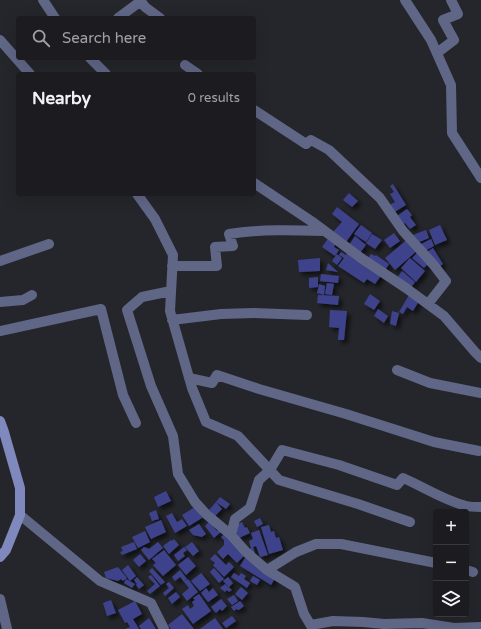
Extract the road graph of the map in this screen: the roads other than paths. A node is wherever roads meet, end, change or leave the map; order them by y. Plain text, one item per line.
1 (43, 0) edge
2 (141, 0) edge
3 (405, 0) edge
4 (451, 0) edge
5 (54, 16) edge
6 (121, 16) edge
7 (157, 16) edge
8 (0, 40) edge
9 (437, 53) junction
10 (16, 58) edge
11 (18, 60) edge
12 (92, 60) edge
13 (185, 65) dead end
14 (28, 72) edge
15 (104, 72) edge
16 (195, 72) edge
17 (256, 111) edge
18 (481, 178) edge
19 (256, 184) edge
20 (138, 196) edge
21 (325, 231) junction
22 (49, 244) dead end
23 (0, 261) edge
24 (172, 266) junction
25 (171, 291) junction
26 (32, 295) dead end
27 (0, 302) edge
28 (428, 304) junction
29 (307, 315) dead end
30 (172, 320) junction
31 (0, 331) edge
32 (481, 358) edge
33 (397, 370) dead end
34 (189, 378) junction
35 (481, 392) edge
36 (0, 421) edge
37 (136, 422) dead end
38 (479, 451) dead end
39 (270, 470) junction
40 (481, 507) edge
41 (20, 515) junction
42 (410, 522) dead end
43 (231, 535) junction
44 (0, 557) edge
45 (433, 562) edge
46 (267, 570) junction
47 (0, 599) edge
48 (312, 627) edge
49 (481, 627) edge
50 (7, 629) edge
51 (164, 629) edge

1 - 5 street
2 - 6 street
2 - 7 street
3 - 9 street
4 - 9 street
8 - 10 street
9 - 18 street
11 - 14 street
12 - 15 street
13 - 16 street
17 - 28 street
19 - 21 street
20 - 24 street
21 - 24 street
21 - 28 street
22 - 23 street
24 - 25 street
25 - 30 street
25 - 43 street
26 - 27 street
28 - 32 street
29 - 30 street
30 - 34 street
31 - 37 street
33 - 35 street
34 - 38 street
34 - 39 street
36 - 41 street
39 - 40 street
39 - 42 street
39 - 43 street
41 - 44 street
41 - 51 street
43 - 46 street
45 - 46 street
46 - 48 street
47 - 50 street
48 - 49 street

